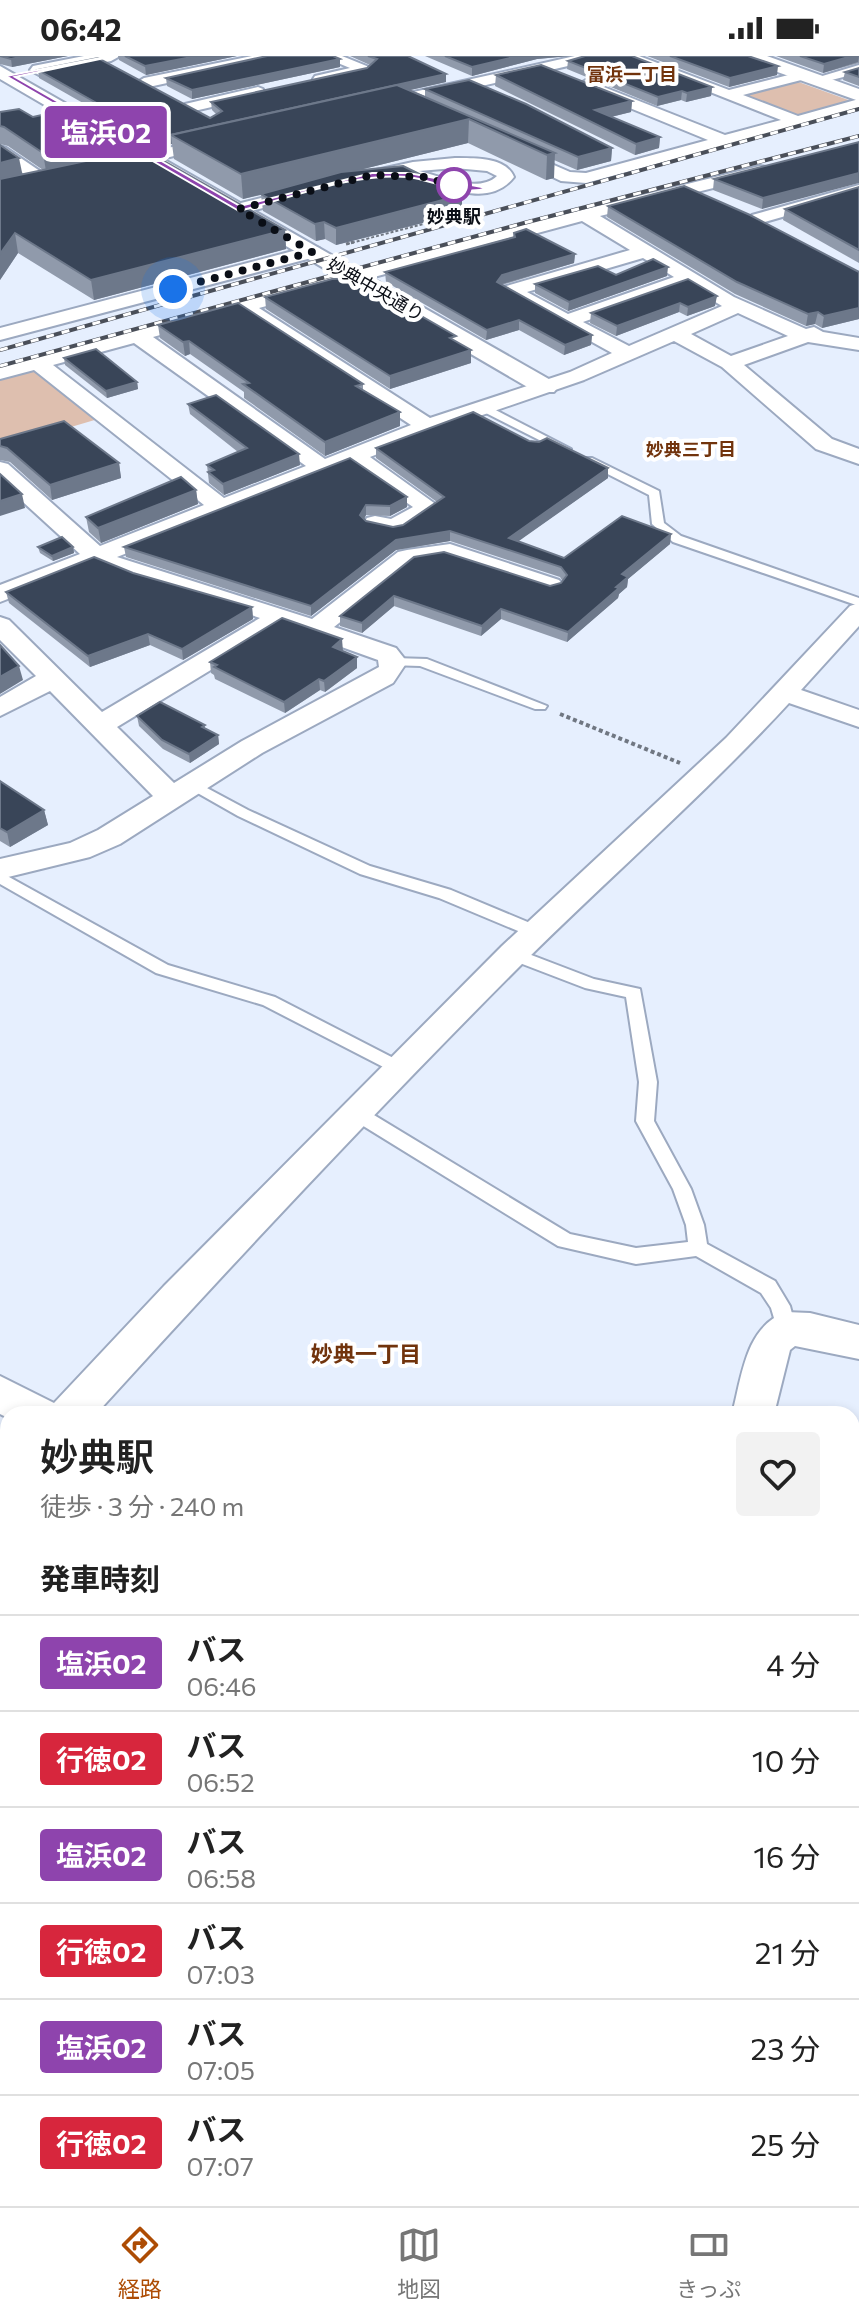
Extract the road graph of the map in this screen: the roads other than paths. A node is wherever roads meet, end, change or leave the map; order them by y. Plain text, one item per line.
1 (328, 56) edge
2 (514, 56) edge
3 (594, 56) edge
4 (626, 56) edge
5 (750, 56) edge
6 (267, 57) edge
7 (117, 67) edge
8 (543, 68) junction
9 (859, 69) edge
10 (444, 73) edge
11 (3, 75) edge
12 (810, 78) junction
13 (308, 81) edge
14 (470, 84) junction
15 (278, 88) edge
16 (495, 95) edge
17 (727, 95) junction
18 (859, 95) edge
19 (399, 100) junction
20 (178, 101) junction
21 (859, 104) edge
22 (358, 110) edge
23 (426, 113) edge
24 (213, 120) edge
25 (797, 121) junction
26 (228, 139) edge
27 (724, 141) junction
28 (492, 143) edge
29 (0, 151) edge
30 (611, 153) edge
31 (149, 157) junction
32 (112, 165) edge
33 (636, 165) junction
34 (782, 166) edge
35 (442, 170) junction
36 (52, 179) joint
37 (15, 187) edge
38 (687, 189) junction
39 (859, 190) edge
40 (239, 209) junction
41 (584, 214) junction
42 (758, 219) junction
43 (781, 232) edge
44 (646, 251) junction
45 (312, 252) junction
46 (353, 276) junction
47 (689, 278) junction
48 (738, 306) junction
49 (244, 307) junction
50 (567, 321) junction
51 (859, 323) edge
52 (1, 333) edge
53 (676, 334) junction
54 (803, 335) junction
55 (138, 336) junction
56 (859, 344) edge
57 (629, 354) junction
58 (38, 363) junction
59 (729, 363) junction
60 (0, 373) edge
61 (545, 387) junction
62 (482, 407) junction
63 (428, 426) junction
64 (352, 455) junction
65 (859, 457) edge
66 (322, 467) junction
67 (0, 469) edge
68 (221, 507) junction
69 (375, 523) edge
70 (98, 557) junction
71 (550, 585) edge
72 (0, 594) edge
73 (859, 602) edge
74 (859, 611) edge
75 (280, 617) junction
76 (0, 625) edge
77 (315, 629) junction
78 (394, 662) junction
79 (53, 678) junction
80 (785, 693) junction
81 (540, 706) road end
82 (0, 708) edge
83 (859, 719) edge
84 (99, 726) junction
85 (181, 790) junction
86 (0, 869) edge
87 (0, 877) edge
88 (524, 943) junction
89 (401, 1069) junction
90 (358, 1114) junction
91 (698, 1248) junction
92 (786, 1329) junction
93 (859, 1342) edge
94 (0, 1394) edge
95 (23, 1406) edge
96 (77, 1406) edge
97 (755, 1406) edge

1 - 13 street
2 - 8 street
3 - 8 street
4 - 17 street
5 - 12 street
6 - 7 street
7 - 11 street
7 - 20 street
8 - 14 street
8 - 27 street
9 - 12 street
10 - 14 street
11 - 31 street, 妙典中央通り
12 - 17 street
12 - 18 street
14 - 16 street
14 - 19 street
15 - 20 street
17 - 25 street
19 - 22 street
19 - 23 street
20 - 24 street
21 - 25 street
25 - 27 street
26 - 31 street
27 - 33 street
28 - 33 street
29 - 36 street
30 - 33 street
31 - 32 street
31 - 40 street, 妙典中央通り
34 - 38 street
35 - 35 street
35 - 40 street
36 - 37 street
38 - 41 street
38 - 42 street
39 - 42 street
40 - 45 street, 妙典中央通り
41 - 44 street
41 - 46 street
42 - 43 street
44 - 47 street
44 - 50 street
45 - 46 street, 妙典中央通り
45 - 52 street
46 - 49 street
46 - 61 street, 妙典中央通り
47 - 48 street
47 - 50 street
48 - 53 street
48 - 54 street
49 - 55 street
49 - 63 street
50 - 57 street
51 - 54 street
53 - 57 street
53 - 59 street
54 - 56 street
54 - 59 street
55 - 58 street
55 - 66 street
57 - 61 street
58 - 60 street
58 - 68 street
59 - 65 street
61 - 62 street
62 - 63 street
62 - 73 lane
63 - 64 street
64 - 66 street
64 - 69 street
66 - 68 street
67 - 70 street
68 - 70 street
70 - 72 street
70 - 75 street
71 - 77 street
74 - 80 street
75 - 77 street
75 - 84 street
76 - 79 street
77 - 78 street
78 - 81 lane
78 - 85 street
79 - 82 street
79 - 84 street
80 - 83 street
80 - 88 street
84 - 85 street
85 - 86 street
85 - 88 lane
87 - 89 lane
88 - 89 street
88 - 91 lane
89 - 90 street
90 - 91 lane
90 - 96 street
91 - 92 lane
92 - 93 street
92 - 97 street
94 - 95 street

